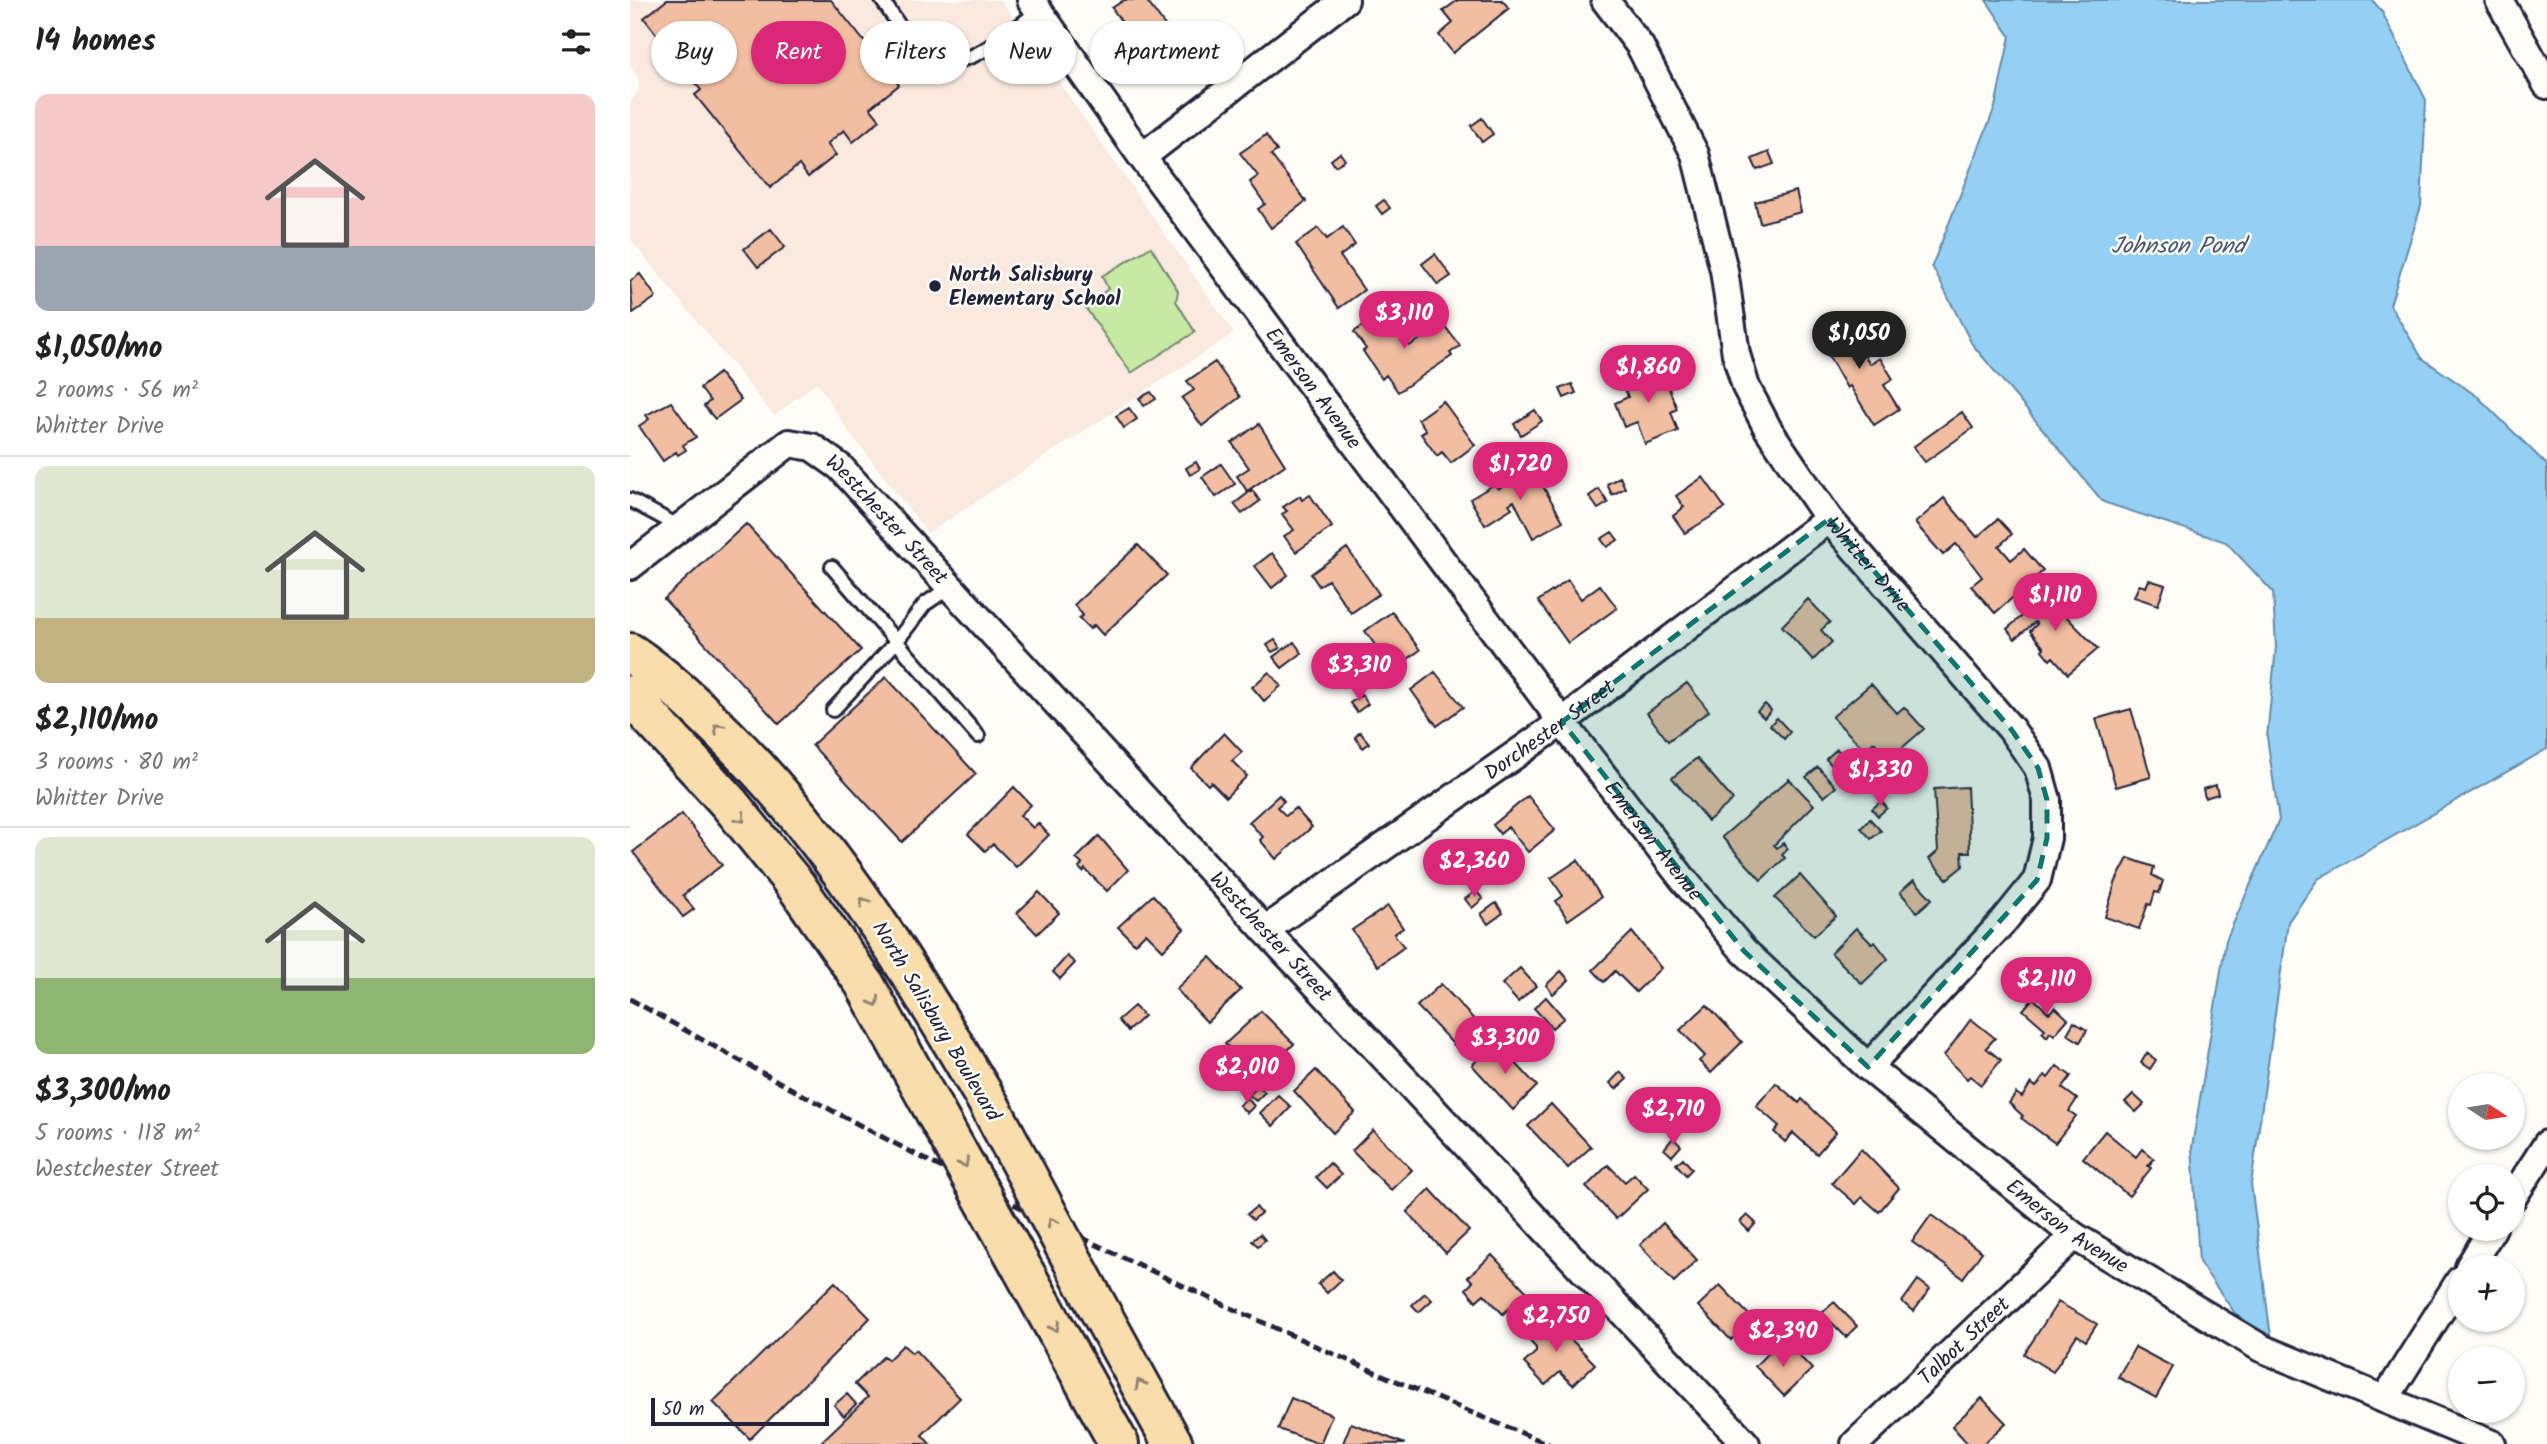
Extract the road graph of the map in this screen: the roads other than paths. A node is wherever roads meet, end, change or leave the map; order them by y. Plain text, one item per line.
1 (882, 0) edge
2 (1345, 0) edge
3 (1605, 0) edge
4 (2499, 0) edge
5 (1035, 6) edge
6 (2547, 85) edge
7 (1142, 157) junction
8 (630, 500) edge
9 (1829, 519) junction
10 (680, 527) junction
11 (632, 561) edge
12 (832, 567) dead end
13 (950, 587) junction
14 (896, 642) junction
15 (630, 653) edge
16 (630, 695) edge
17 (833, 710) dead end
18 (1562, 722) junction
19 (978, 736) dead end
20 (1265, 930) junction
21 (1868, 1067) junction
22 (2547, 1144) edge
23 (2525, 1178) edge
24 (2074, 1236) junction
25 (2448, 1299) edge
26 (2385, 1399) junction
27 (1745, 1443) edge
28 (1119, 1444) edge
29 (1173, 1444) edge
30 (1855, 1444) edge
31 (2492, 1444) edge

1 - 5 lane
2 - 7 street
3 - 9 street, Whitter Drive
4 - 6 street
5 - 7 street, Emerson Avenue
7 - 18 street, Emerson Avenue
8 - 10 lane
9 - 18 street, Dorchester Street
9 - 21 street, Whitter Drive
10 - 11 street
10 - 13 street, Westchester Street
12 - 14 lane
13 - 14 lane
13 - 20 street, Westchester Street
14 - 17 lane
14 - 19 lane
29 -> 15 main road, North Salisbury Boulevard, bridge
16 -> 28 main road, North Salisbury Boulevard, bridge
18 - 20 street, Dorchester Street
18 - 21 street, Emerson Avenue
20 - 27 street, Westchester Street
21 - 24 street, Emerson Avenue
22 - 23 street
24 - 26 street, Emerson Avenue
24 - 30 street, Talbot Street
25 - 26 street
26 - 31 street, Emerson Avenue

